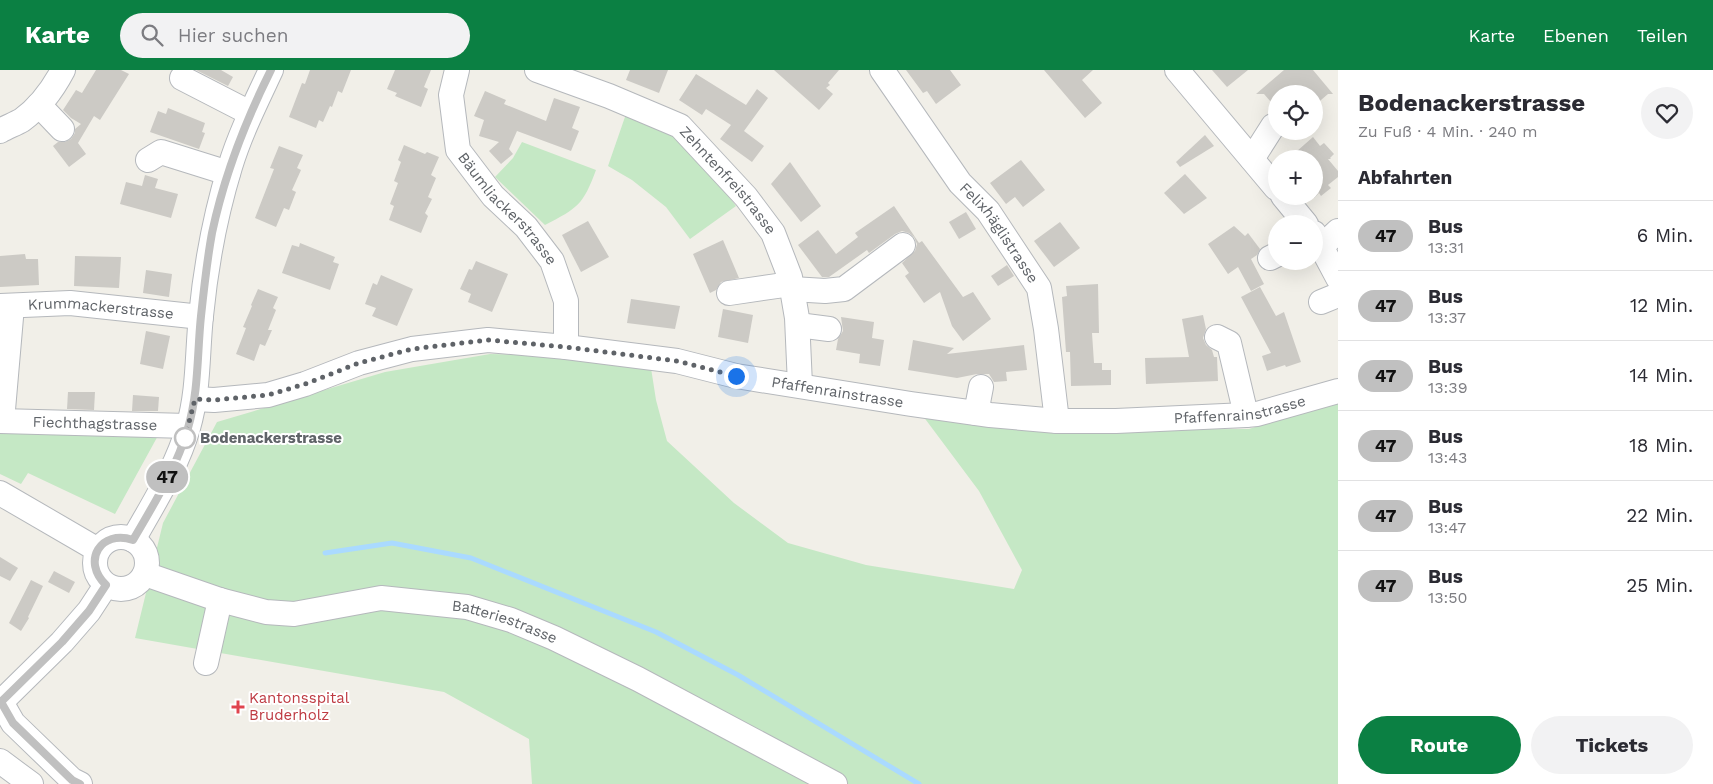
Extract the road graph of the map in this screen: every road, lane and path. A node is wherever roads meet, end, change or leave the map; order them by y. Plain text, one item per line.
1 (63, 70) edge
2 (271, 70) edge
3 (457, 70) edge
4 (537, 70) edge
5 (882, 70) edge
6 (1177, 70) edge
7 (182, 78) dead end
8 (39, 105) junction
9 (250, 113) junction
10 (62, 130) dead end
11 (0, 131) edge
12 (1268, 134) edge
13 (152, 151) dead end
14 (1252, 159) junction
15 (229, 170) junction
16 (1268, 178) edge
17 (1291, 205) edge
18 (1300, 215) edge
19 (904, 244) dead end
20 (1323, 245) edge
21 (1338, 278) edge
22 (792, 286) junction
23 (729, 293) dead end
24 (6, 306) edge
25 (201, 317) junction
26 (798, 325) junction
27 (828, 329) dead end
28 (1217, 337) dead end
29 (566, 347) junction
30 (800, 385) junction
31 (981, 387) dead end
32 (1338, 392) edge
33 (195, 399) junction
34 (976, 413) junction
35 (1246, 415) junction
36 (1, 421) edge
37 (1057, 421) junction
38 (188, 426) junction
39 (0, 493) edge
40 (133, 540) junction
41 (98, 550) junction
42 (145, 574) junction
43 (106, 585) junction
44 (220, 600) junction
45 (206, 663) dead end
46 (1, 703) edge
47 (0, 761) edge
48 (31, 784) edge
49 (80, 784) edge
50 (836, 784) edge

1 - 8 street
2 - 9 street
3 - 29 street, Bäumliackerstrasse
4 - 22 street, Zehntenfreistrasse
5 - 37 street, Felixhäglistrasse
6 - 14 street
7 - 9 street
8 - 10 street
8 - 11 street
9 - 15 street
12 - 14 street
13 - 15 street
14 - 16 street
15 - 25 street
17 - 18 street
19 - 22 street
20 - 21 street
22 - 23 street
22 - 26 street, Zehntenfreistrasse
24 - 25 street, Krummackerstrasse
24 - 36 street, Fiechthagstrasse
25 - 33 street
26 - 27 street
26 - 30 street, Zehntenfreistrasse
28 - 35 street
29 - 30 street, Pfaffenrainstrasse
29 - 33 street, Pfaffenrainstrasse
30 - 34 street, Pfaffenrainstrasse
31 - 34 street
32 - 35 street, Pfaffenrainstrasse
33 - 38 street
34 - 37 street, Pfaffenrainstrasse
35 - 37 street, Pfaffenrainstrasse
36 - 38 street, Fiechthagstrasse
38 - 40 street
39 - 41 street
40 - 41 street
40 - 42 street
41 - 43 street
42 - 43 street
42 - 44 street, Batteriestrasse
43 - 46 street
44 - 45 street
44 - 50 street, Batteriestrasse
46 - 49 street
47 - 48 street

